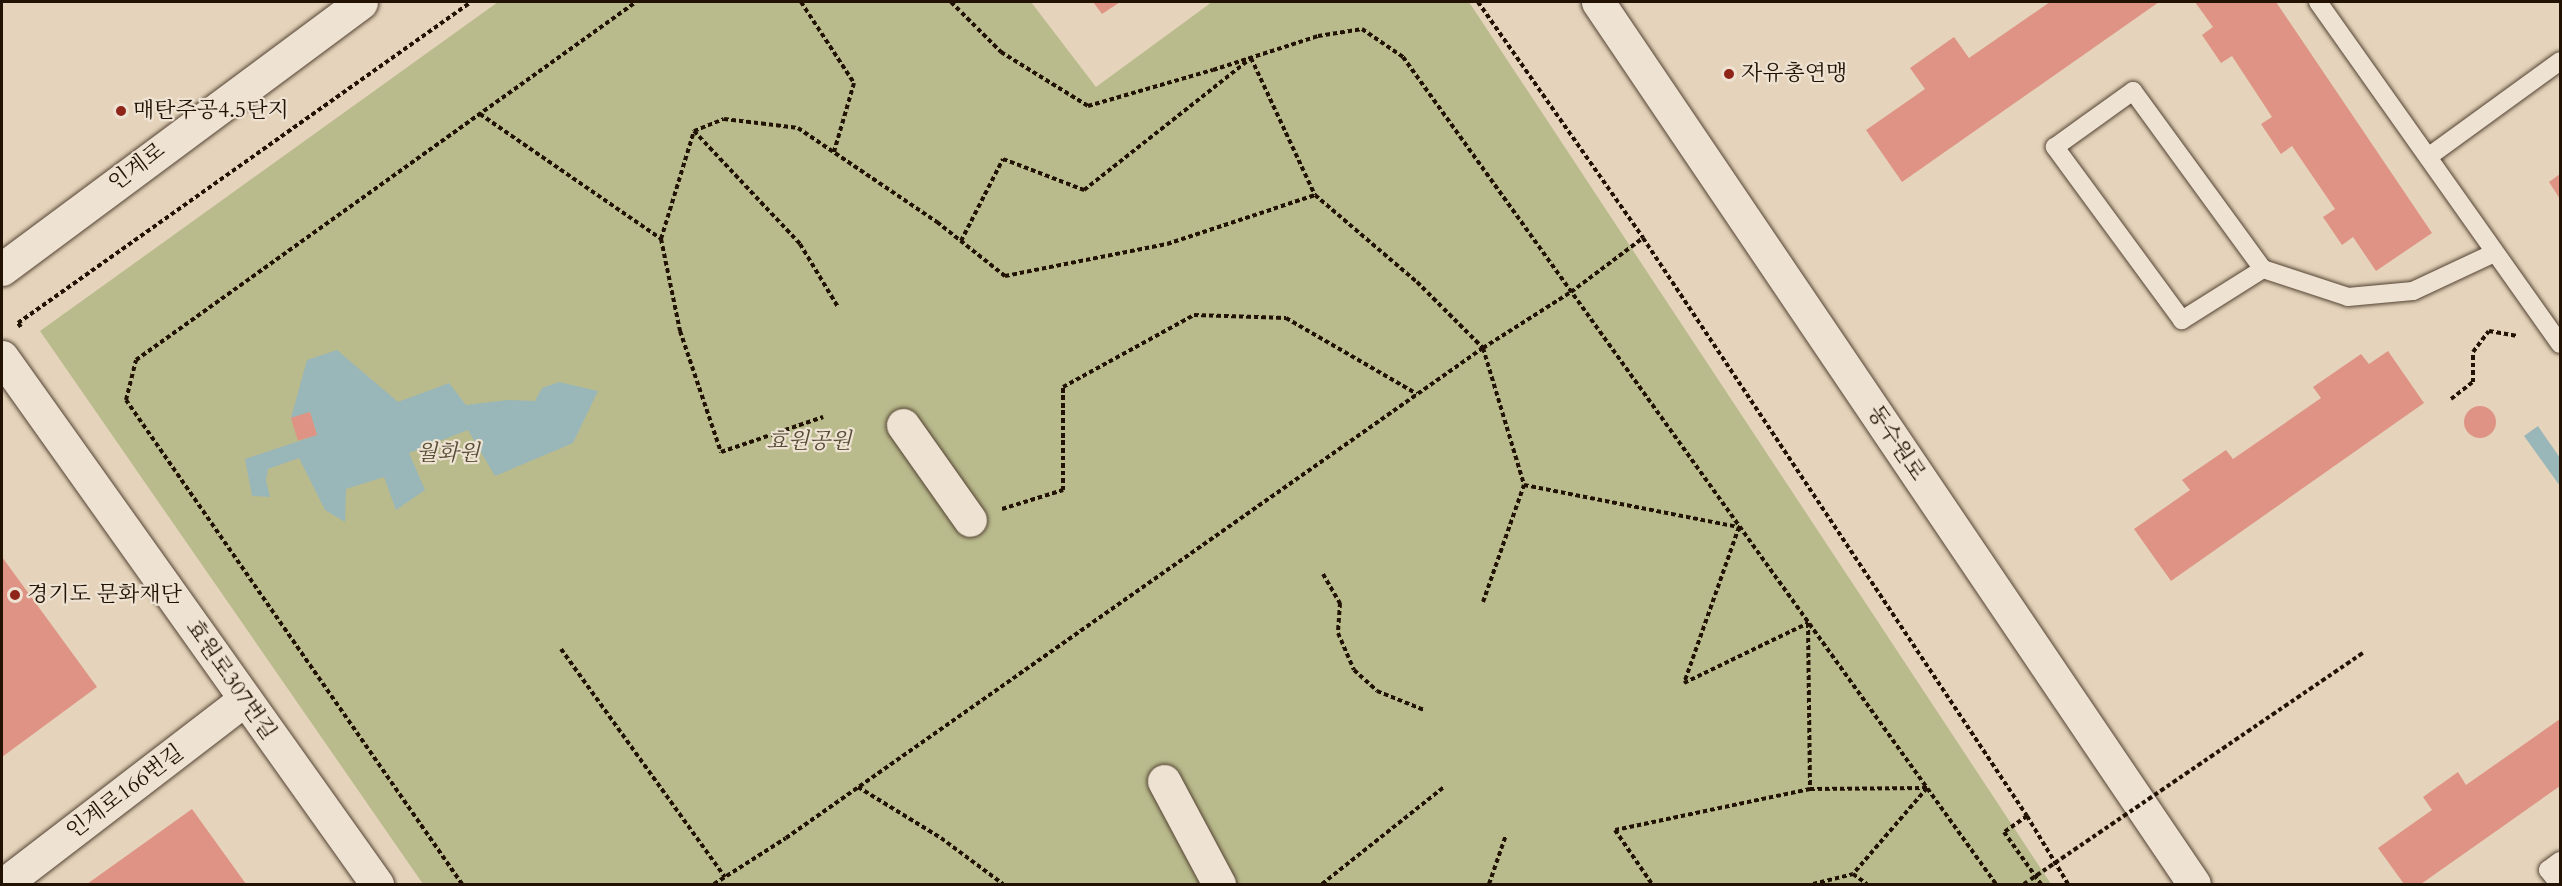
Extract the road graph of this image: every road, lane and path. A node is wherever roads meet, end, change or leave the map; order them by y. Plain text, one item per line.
1 (361, 2) edge
2 (471, 2) edge
3 (636, 2) edge
4 (801, 2) edge
5 (951, 2) edge
6 (1478, 2) edge
7 (1598, 2) edge
8 (2318, 2) edge
9 (1251, 58) junction
10 (2560, 61) edge
11 (480, 114) junction
12 (694, 131) junction
13 (834, 152) junction
14 (2427, 157) junction
15 (1315, 195) junction
16 (1643, 238) junction
17 (661, 239) junction
18 (961, 241) junction
19 (2494, 253) junction
20 (2, 268) edge
21 (2263, 269) junction
22 (1571, 292) junction
23 (838, 307) dead end
24 (25, 333) dead end
25 (2522, 337) dead end
26 (2560, 344) edge
27 (1483, 348) junction
28 (2, 357) edge
29 (1417, 394) junction
30 (2451, 399) dead end
31 (823, 417) dead end
32 (903, 425) dead end
33 (1524, 485) junction
34 (970, 520) joint
35 (1739, 527) junction
36 (1323, 573) dead end
37 (1483, 602) dead end
38 (1808, 623) junction
39 (561, 649) dead end
40 (2364, 652) dead end
41 (245, 699) junction
42 (1424, 710) dead end
43 (1164, 781) dead end
44 (1445, 786) dead end
45 (858, 787) junction
46 (1927, 788) junction
47 (1810, 789) junction
48 (2027, 816) junction
49 (1506, 835) dead end
50 (2560, 861) edge
51 (1853, 874) junction
52 (725, 877) junction
53 (19, 880) edge
54 (377, 885) edge
55 (462, 885) edge
56 (714, 885) edge
57 (1003, 885) edge
58 (1219, 885) edge
59 (1322, 885) edge
60 (1489, 885) edge
61 (1652, 885) edge
62 (1813, 885) edge
63 (1867, 885) edge
64 (1996, 885) edge
65 (2024, 885) edge
66 (2041, 885) edge
67 (2068, 885) edge
68 (2194, 885) edge
69 (2559, 885) edge

1 - 20 street, 인계로
2 - 24 path
3 - 11 path
4 - 13 path
5 - 9 path
6 - 16 path
7 - 68 street, 동수원로
8 - 14 lane
9 - 15 path
9 - 18 path
9 - 22 path
10 - 14 lane
11 - 17 path
11 - 55 path
12 - 13 path
12 - 17 path
12 - 23 path
13 - 18 path
14 - 19 lane
15 - 18 path
15 - 27 path
16 - 22 path
16 - 48 path
17 - 31 path
19 - 21 lane
19 - 26 lane
21 - 21 lane
22 - 27 path
22 - 35 path
25 - 30 path
27 - 29 path
27 - 33 path
28 - 41 street, 효원로307번길
29 - 34 path
29 - 45 path
32 - 34 street
33 - 35 path
33 - 37 path
35 - 38 path
35 - 38 path
36 - 42 path
38 - 46 path
38 - 47 path
39 - 52 path
40 - 65 path, bridge
41 - 53 street, 인계로166번길
41 - 54 street, 효원로307번길
43 - 58 street
44 - 59 path
45 - 52 path
45 - 57 path
46 - 47 path
46 - 51 path
46 - 64 path
47 - 61 path
48 - 66 path
48 - 67 path
49 - 60 path
50 - 69 lane
51 - 62 path
51 - 63 path
52 - 56 path

